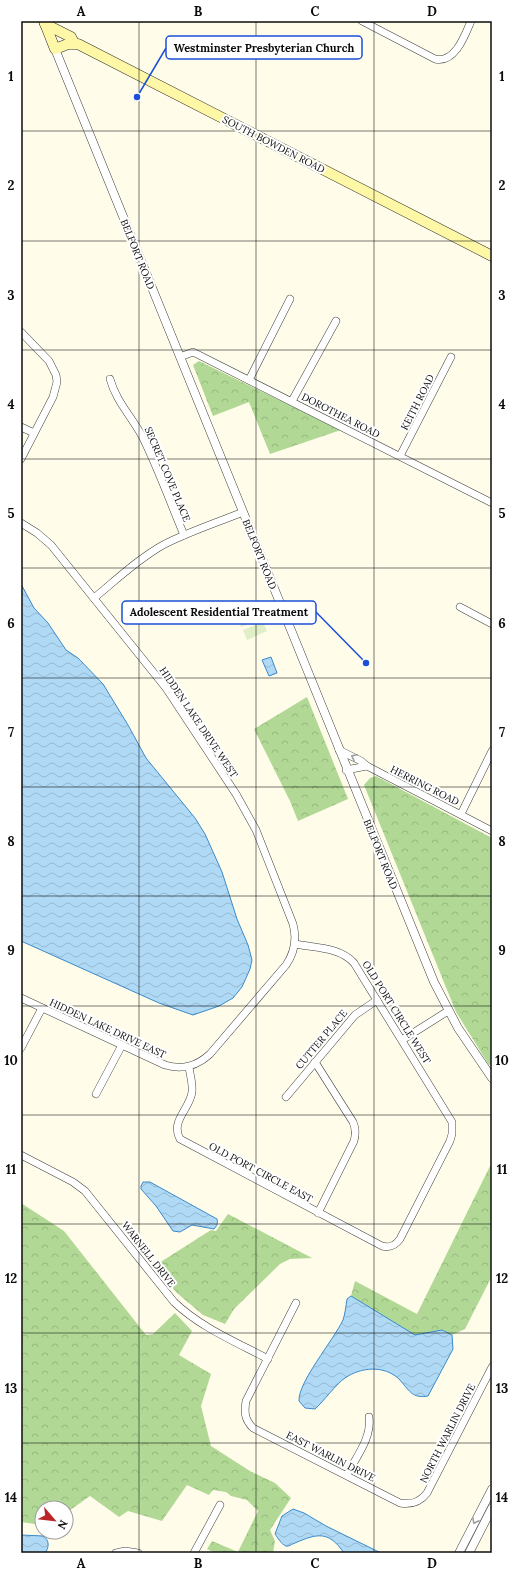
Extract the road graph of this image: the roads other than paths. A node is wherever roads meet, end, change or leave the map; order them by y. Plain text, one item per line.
1 (362, 21) edge
2 (471, 21) edge
3 (44, 23) edge
4 (74, 43) junction
5 (55, 49) junction
6 (492, 256) edge
7 (290, 299) dead end
8 (336, 321) dead end
9 (21, 332) edge
10 (180, 357) junction
11 (451, 357) dead end
12 (110, 379) dead end
13 (249, 380) junction
14 (292, 401) junction
15 (21, 427) edge
16 (34, 434) junction
17 (400, 456) junction
18 (21, 459) edge
19 (492, 503) edge
20 (243, 512) junction
21 (21, 523) edge
22 (184, 535) junction
23 (94, 598) junction
24 (460, 607) dead end
25 (492, 624) edge
26 (339, 750) junction
27 (492, 752) edge
28 (367, 766) junction
29 (346, 770) junction
30 (461, 814) junction
31 (492, 831) edge
32 (295, 944) junction
33 (21, 998) edge
34 (377, 1000) junction
35 (42, 1008) junction
36 (448, 1011) junction
37 (402, 1040) junction
38 (122, 1045) junction
39 (21, 1048) edge
40 (315, 1062) junction
41 (189, 1067) junction
42 (492, 1078) edge
43 (96, 1094) dead end
44 (286, 1097) dead end
45 (21, 1155) edge
46 (318, 1213) junction
47 (400, 1240) joint
48 (296, 1303) dead end
49 (268, 1358) junction
50 (491, 1369) edge
51 (369, 1416) dead end
52 (347, 1475) junction
53 (492, 1489) edge
54 (415, 1503) joint
55 (220, 1505) dead end
56 (492, 1508) edge
57 (116, 1553) edge
58 (138, 1553) edge
59 (194, 1553) edge
60 (459, 1553) edge
61 (469, 1553) edge

1 - 2 street
3 - 4 main road, SOUTH BOWDEN ROAD
3 - 5 main road, BELFORT ROAD
4 - 5 main road
4 - 6 main road, SOUTH BOWDEN ROAD
5 - 10 street, BELFORT ROAD
7 - 13 street
8 - 14 street
9 - 16 street
10 - 13 street, DOROTHEA ROAD
10 - 20 street, BELFORT ROAD
11 - 17 street, KEITH ROAD
12 - 22 street, SECRET COVE PLACE
13 - 14 street, DOROTHEA ROAD
14 - 17 street, DOROTHEA ROAD
15 - 16 street
16 - 18 street
17 - 19 street, DOROTHEA ROAD
20 - 22 street
20 - 26 street, BELFORT ROAD
21 - 23 street, HIDDEN LAKE DRIVE WEST
22 - 23 street
23 - 32 street, HIDDEN LAKE DRIVE WEST
24 - 25 street
28 -> 26 street, HERRING ROAD
26 - 29 street, BELFORT ROAD
27 - 30 street
28 - 29 street
28 - 30 street, HERRING ROAD
29 - 36 street, BELFORT ROAD
30 - 31 street, HERRING ROAD
32 - 34 street, OLD PORT CIRCLE WEST
32 - 41 street
33 - 35 street, HIDDEN LAKE DRIVE EAST
34 - 37 street, OLD PORT CIRCLE WEST
34 - 40 street, CUTTER PLACE
35 - 38 street, HIDDEN LAKE DRIVE EAST
35 - 39 street
36 - 37 street
36 - 42 street, BELFORT ROAD
37 - 47 street, OLD PORT CIRCLE WEST
38 - 41 street, HIDDEN LAKE DRIVE EAST
38 - 43 street
40 - 44 street, CUTTER PLACE
40 - 46 street
41 - 46 street, OLD PORT CIRCLE EAST
45 - 49 street, WARNELL DRIVE
46 - 47 street, OLD PORT CIRCLE EAST
48 - 49 street
49 - 52 street, EAST WARLIN DRIVE
50 - 54 street, NORTH WARLIN DRIVE
51 - 52 street
52 - 54 street, EAST WARLIN DRIVE
53 -> 60 street
55 - 59 street
56 - 61 street
57 - 58 street

